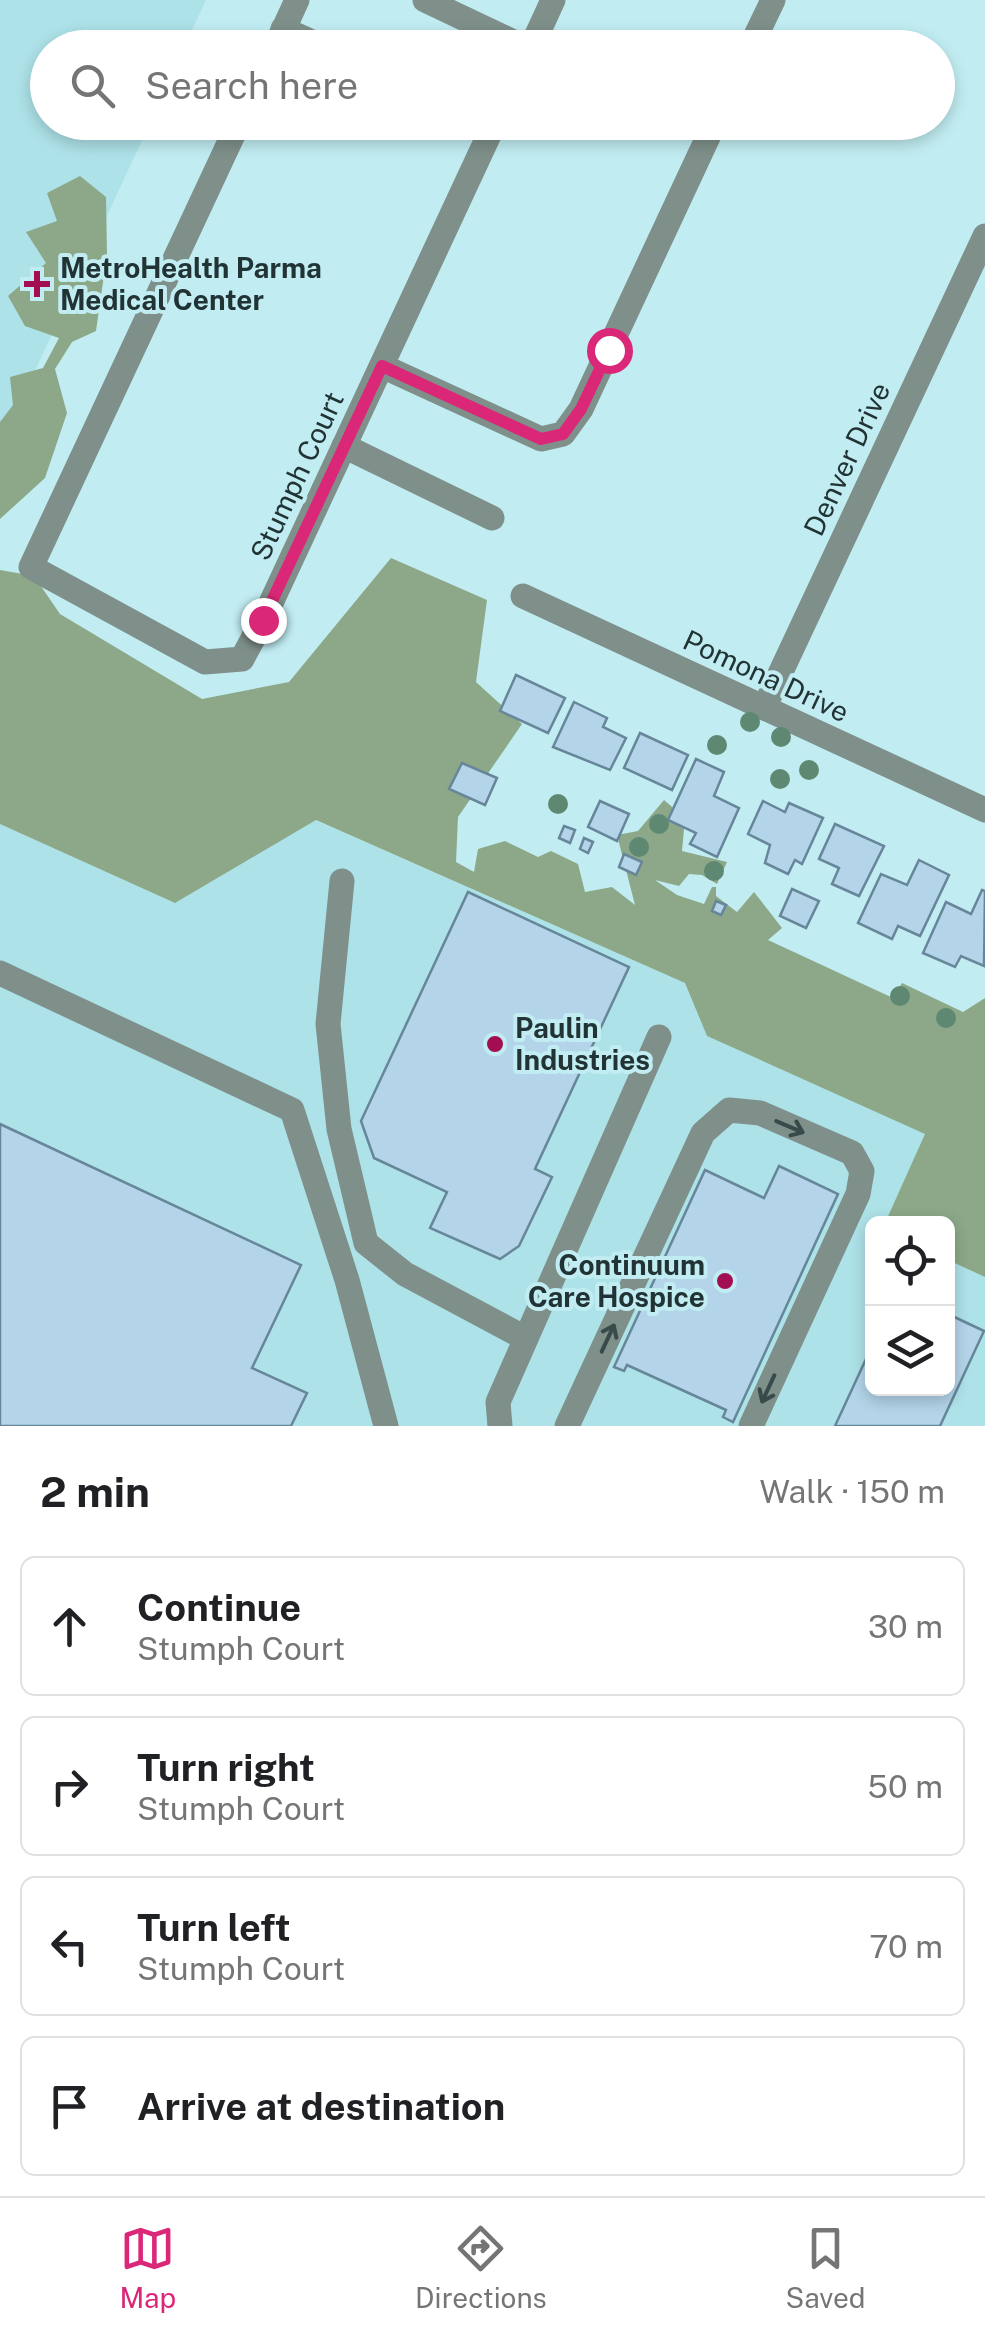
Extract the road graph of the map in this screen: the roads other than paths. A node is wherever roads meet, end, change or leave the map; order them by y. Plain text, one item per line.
1 (297, 0) edge
2 (426, 0) edge
3 (553, 0) edge
4 (772, 0) edge
5 (283, 30) edge
6 (490, 30) edge
7 (537, 30) edge
8 (758, 30) edge
9 (231, 140) edge
10 (487, 140) edge
11 (707, 140) edge
12 (985, 236) edge
13 (382, 366) junction
14 (344, 446) junction
15 (492, 518) dead end
16 (523, 596) dead end
17 (764, 708) junction
18 (985, 810) edge
19 (342, 881) dead end
20 (0, 973) edge
21 (659, 1038) dead end
22 (525, 1338) junction
23 (386, 1426) edge
24 (500, 1426) edge
25 (567, 1426) edge
26 (751, 1426) edge

1 - 5 street
2 - 6 street
3 - 7 street
4 - 8 street
9 - 14 street, Stumph Court
10 - 13 street, Stumph Court
11 - 13 street
12 - 17 street, Denver Drive
13 - 14 street, Stumph Court
14 - 15 street
16 - 17 street, Pomona Drive
17 - 18 street, Pomona Drive
19 - 22 street
20 - 23 street
21 - 22 street
22 - 24 street
25 -> 26 street

